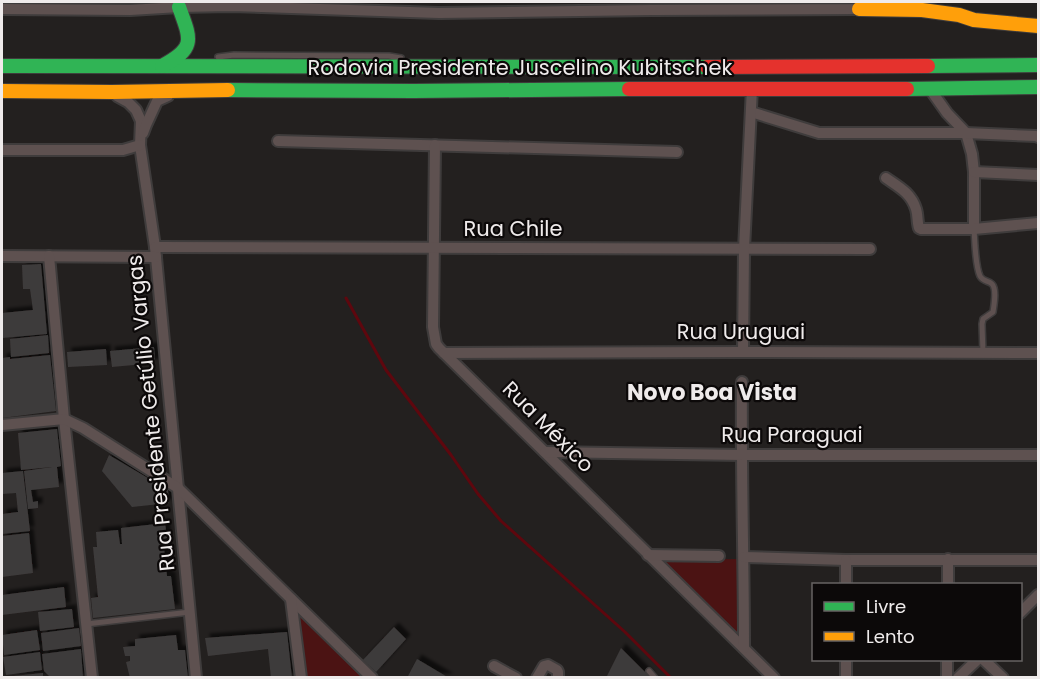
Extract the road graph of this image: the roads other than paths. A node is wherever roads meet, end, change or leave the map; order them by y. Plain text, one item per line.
1 (231, 4) edge
2 (24, 5) edge
3 (337, 5) edge
4 (652, 5) edge
5 (858, 5) edge
6 (130, 6) edge
7 (548, 6) edge
8 (755, 6) edge
9 (179, 7) junction
10 (439, 7) edge
11 (2, 9) edge
12 (1038, 26) edge
13 (409, 59) dead end
14 (419, 60) dead end
15 (1038, 65) edge
16 (2, 66) edge
17 (188, 66) junction
18 (159, 67) junction
19 (446, 67) junction
20 (1038, 87) edge
21 (752, 88) junction
22 (930, 89) junction
23 (185, 90) junction
24 (2, 91) edge
25 (112, 92) junction
26 (751, 112) junction
27 (966, 133) junction
28 (1038, 137) edge
29 (278, 141) dead end
30 (140, 145) junction
31 (435, 145) junction
32 (2, 150) edge
33 (677, 152) dead end
34 (974, 172) junction
35 (1038, 176) edge
36 (886, 178) dead end
37 (1038, 224) edge
38 (974, 229) junction
39 (434, 248) junction
40 (744, 249) junction
41 (870, 249) dead end
42 (155, 252) junction
43 (2, 256) edge
44 (49, 256) junction
45 (742, 351) junction
46 (444, 353) junction
47 (983, 353) junction
48 (1038, 353) edge
49 (742, 382) dead end
50 (64, 419) junction
51 (2, 425) edge
52 (545, 453) junction
53 (742, 455) junction
54 (1038, 455) edge
55 (178, 488) junction
56 (648, 555) junction
57 (719, 556) dead end
58 (744, 557) junction
59 (948, 559) junction
60 (846, 560) junction
61 (1038, 560) edge
62 (846, 583) edge
63 (948, 583) edge
64 (1038, 595) edge
65 (291, 599) junction
66 (190, 612) junction
67 (1022, 612) edge
68 (86, 624) junction
69 (744, 648) junction
70 (846, 661) edge
71 (947, 661) edge
72 (976, 661) edge
73 (985, 661) edge
74 (494, 666) dead end
75 (649, 671) dead end
76 (92, 678) edge
77 (196, 678) edge
78 (301, 678) edge
79 (372, 678) edge
80 (516, 678) edge
81 (537, 678) edge
82 (558, 678) edge
83 (655, 678) edge
84 (774, 678) edge
85 (846, 678) edge
86 (947, 678) edge
87 (958, 678) edge
88 (1003, 678) edge

1 - 3 street
1 - 9 street
2 - 6 street
2 - 11 street
3 - 10 street
4 - 7 street
4 - 8 street
5 - 8 street
5 - 12 highway
6 - 9 street
7 - 10 street
9 - 18 highway
13 - 17 lane
14 - 19 lane
15 - 19 highway, Rodovia Presidente Juscelino Kubitschek
16 - 18 highway, Rodovia Presidente Juscelino Kubitschek
17 - 18 highway, Rodovia Presidente Juscelino Kubitschek
17 - 19 highway, Rodovia Presidente Juscelino Kubitschek
20 - 22 highway, Rodovia Presidente Juscelino Kubitschek
21 - 22 highway, Rodovia Presidente Juscelino Kubitschek
21 - 23 highway, Rodovia Presidente Juscelino Kubitschek
21 - 26 street
22 - 27 street
23 - 25 highway, Rodovia Presidente Juscelino Kubitschek
23 - 30 street, Rua Presidente Getúlio Vargas
24 - 25 highway, Rodovia Presidente Juscelino Kubitschek
25 - 30 street, Rua Presidente Getúlio Vargas
26 - 27 street
26 - 40 street
27 - 28 street
27 - 34 street
29 - 31 street
30 - 32 street
30 - 42 street, Rua Presidente Getúlio Vargas
31 - 33 street
31 - 39 street, Rua México
34 - 35 street
34 - 38 street
36 - 38 street
37 - 38 street
38 - 47 lane
39 - 40 street, Rua Chile
39 - 42 street, Rua Chile
39 - 46 street, Rua México
40 - 41 street, Rua Chile
40 - 45 street
42 - 44 street, Rua Chile
42 - 55 street, Rua Presidente Getúlio Vargas
43 - 44 street, Rua Chile
44 - 50 street
45 - 46 street, Rua Uruguai
45 - 47 street, Rua Uruguai
46 - 52 street, Rua México
47 - 48 street, Rua Uruguai
49 - 53 street
50 - 51 street
50 - 55 street
50 - 68 street
52 - 53 street, Rua Paraguai
52 - 56 street, Rua México
53 - 54 street, Rua Paraguai
53 - 58 street
55 - 65 street
55 - 66 street, Rua Presidente Getúlio Vargas
56 - 57 street
56 - 69 street, Rua México
58 - 60 street
58 - 69 street
59 - 60 street
59 - 61 street
59 - 63 street
60 - 62 street
64 - 67 street
65 - 78 street
65 - 79 street
66 - 68 lane
66 - 77 street, Rua Presidente Getúlio Vargas
68 - 76 street
69 - 84 street, Rua México
70 - 85 street
71 - 86 street
72 - 87 street
73 - 88 street
74 - 80 street
75 - 83 lane
81 - 82 street

